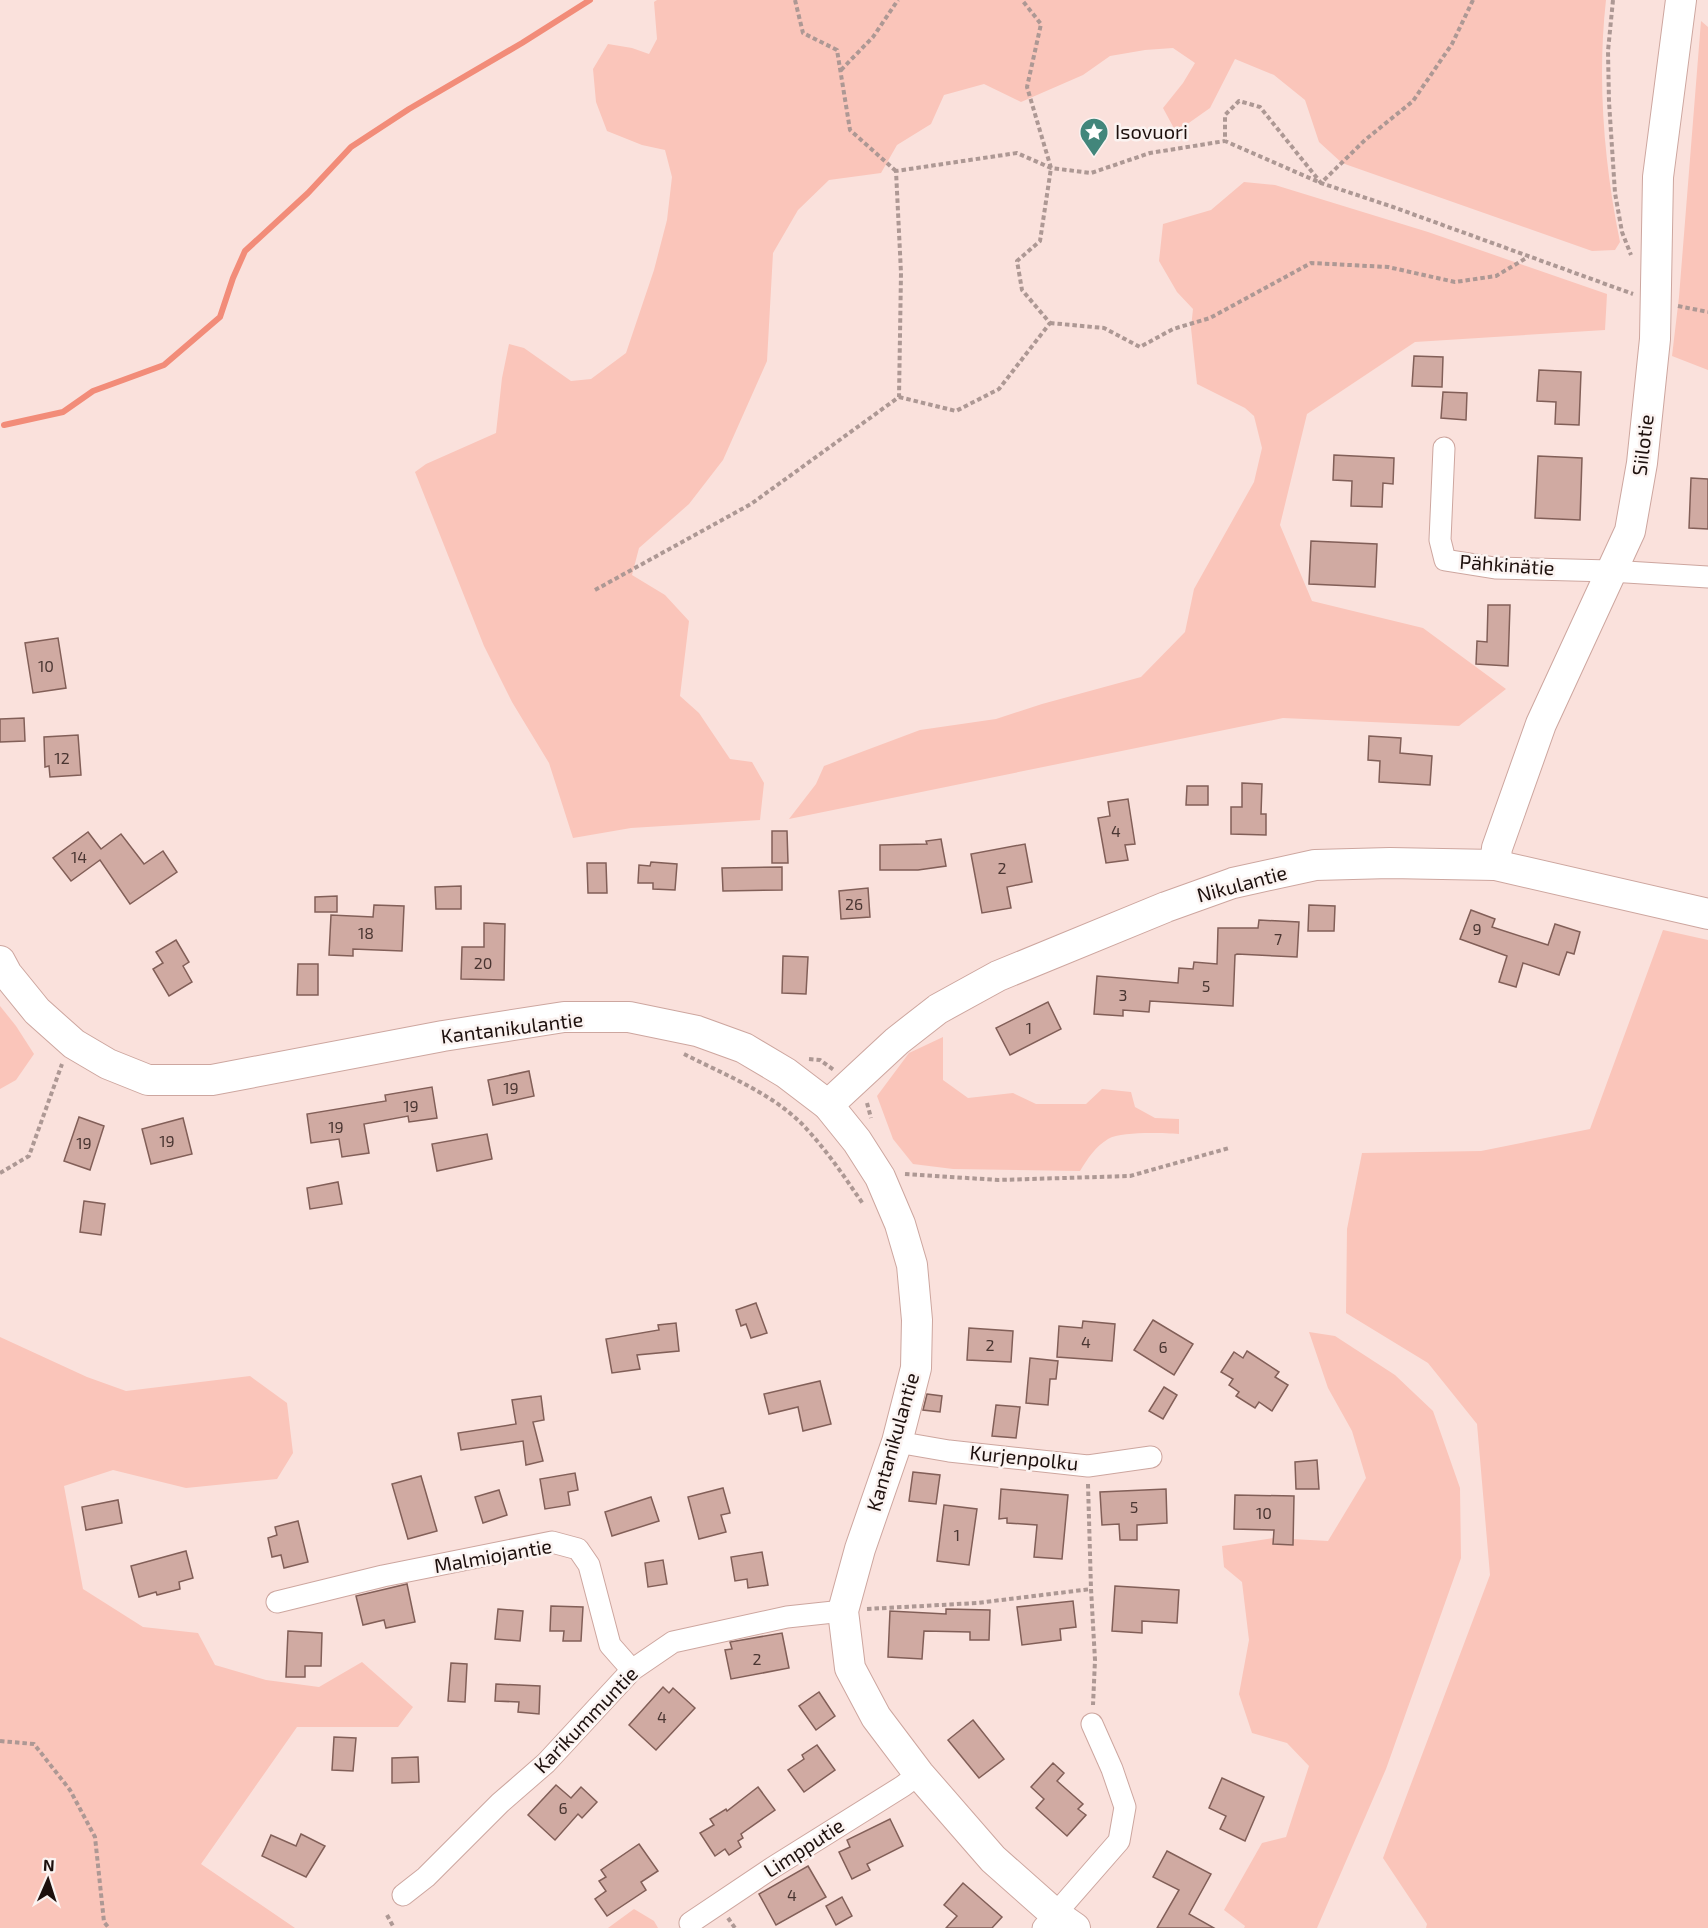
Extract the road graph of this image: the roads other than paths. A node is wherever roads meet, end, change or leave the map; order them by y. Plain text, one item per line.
1 (1681, 0) edge
2 (1444, 448) dead end
3 (1610, 571) junction
4 (1708, 577) edge
5 (1495, 865) junction
6 (1708, 914) edge
7 (0, 961) edge
8 (828, 1105) junction
9 (897, 1442) junction
10 (1151, 1457) dead end
11 (277, 1602) dead end
12 (843, 1611) junction
13 (633, 1670) junction
14 (1092, 1724) road end
15 (919, 1774) junction
16 (403, 1895) dead end
17 (690, 1923) dead end
18 (1058, 1923) edge

1 - 3 street, Siilotie
2 - 3 street, Pähkinätie
3 - 4 street
3 - 5 street, Siilotie
5 - 6 street, Nikulantie
5 - 8 street, Nikulantie
7 - 8 street, Kantanikulantie
8 - 9 street, Kantanikulantie
9 - 10 street, Kurjenpolku
9 - 12 street, Kantanikulantie
11 - 13 street, Malmiojantie
12 - 13 street, Karikummuntie
12 - 15 street, Kantanikulantie
13 - 16 street, Karikummuntie
14 - 18 street
15 - 17 street, Limpputie
15 - 18 street, Kantanikulantie

